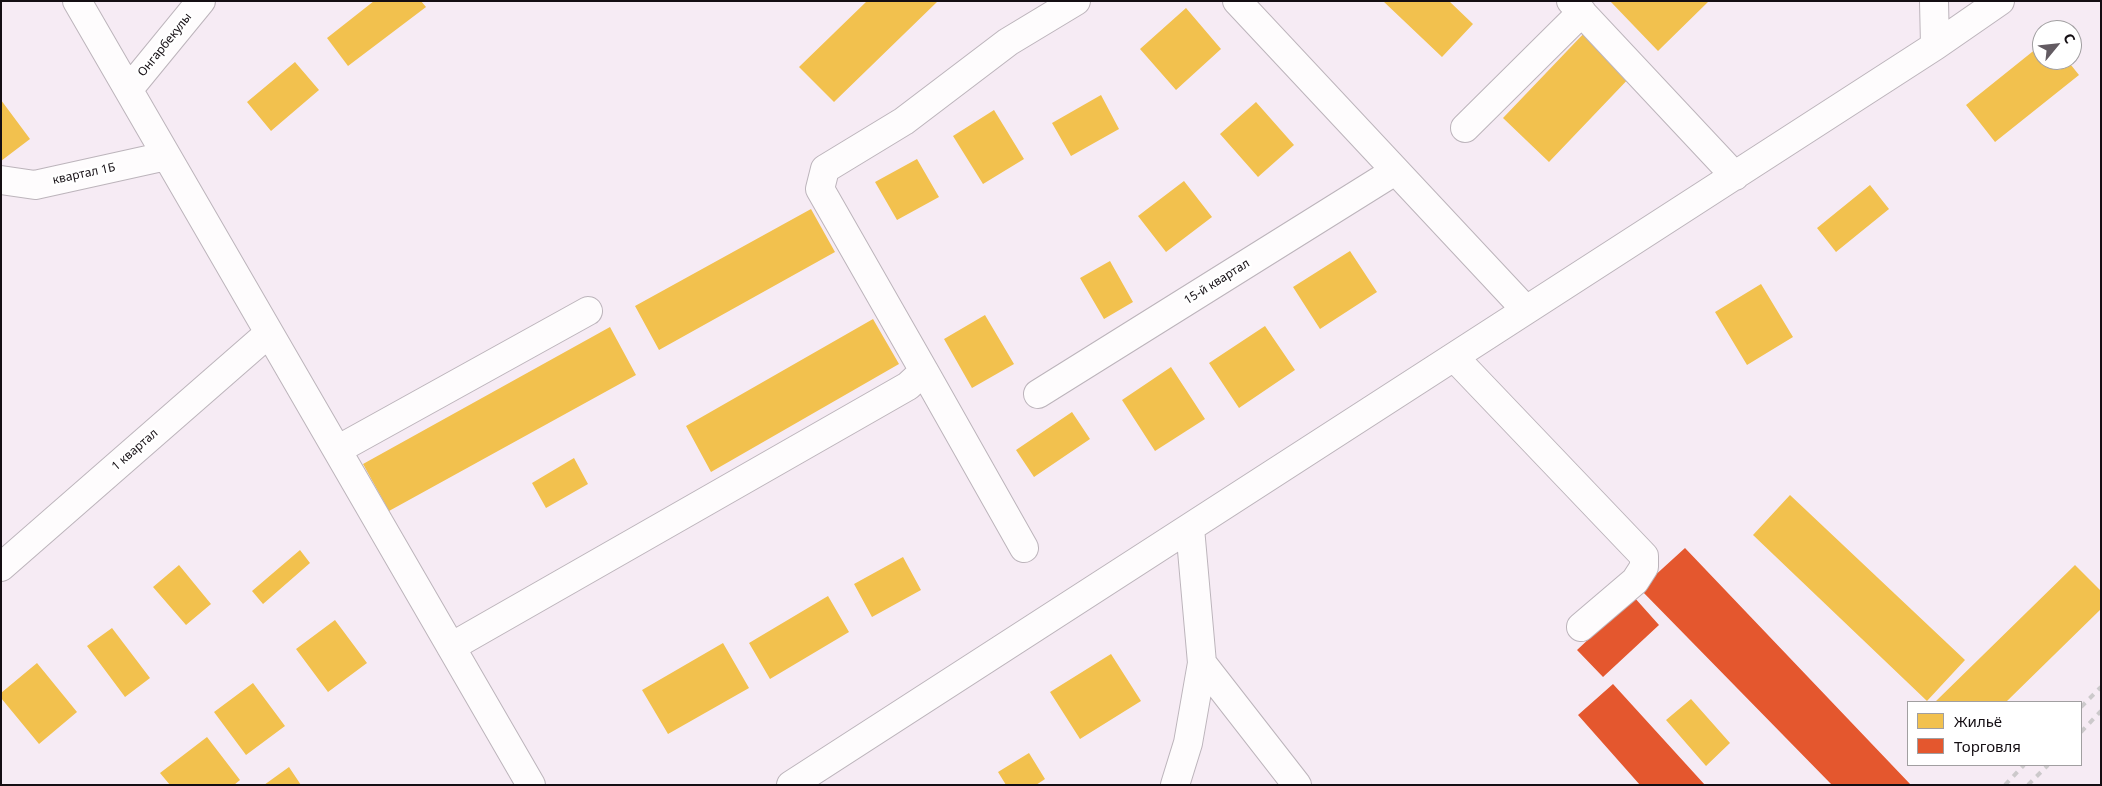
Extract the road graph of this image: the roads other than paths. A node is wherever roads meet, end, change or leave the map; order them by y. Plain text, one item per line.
1 (77, 1) edge
2 (201, 1) edge
3 (1076, 1) edge
4 (1237, 1) edge
5 (1934, 1) edge
6 (2000, 1) edge
7 (1576, 7) edge
8 (1935, 46) junction
9 (129, 89) junction
10 (1465, 128) dead end
11 (166, 156) junction
12 (1395, 170) junction
13 (1735, 176) junction
14 (1, 180) edge
15 (1526, 310) junction
16 (588, 311) dead end
17 (268, 333) junction
18 (1454, 357) junction
19 (924, 371) junction
20 (1038, 394) dead end
21 (337, 450) junction
22 (1190, 528) junction
23 (1024, 548) dead end
24 (1, 567) edge
25 (1581, 627) dead end
26 (451, 647) junction
27 (1202, 663) junction
28 (531, 785) edge
29 (791, 785) edge
30 (1174, 785) edge
31 (1297, 785) edge

1 - 9 street
2 - 9 street, Онгарбекулы
3 - 19 street
4 - 12 street
5 - 8 street
6 - 8 street
7 - 10 street
7 - 13 street
8 - 13 street
9 - 11 street
11 - 14 street, квартал 1Б
11 - 17 street
12 - 15 street
12 - 20 street, 15-й квартал
13 - 15 street
15 - 18 street
16 - 21 street
17 - 21 street
17 - 24 street, 1 квартал
18 - 22 street
18 - 25 street
19 - 23 street
19 - 26 street
21 - 26 street
22 - 27 street
22 - 29 street
26 - 28 street
27 - 30 street
27 - 31 street

